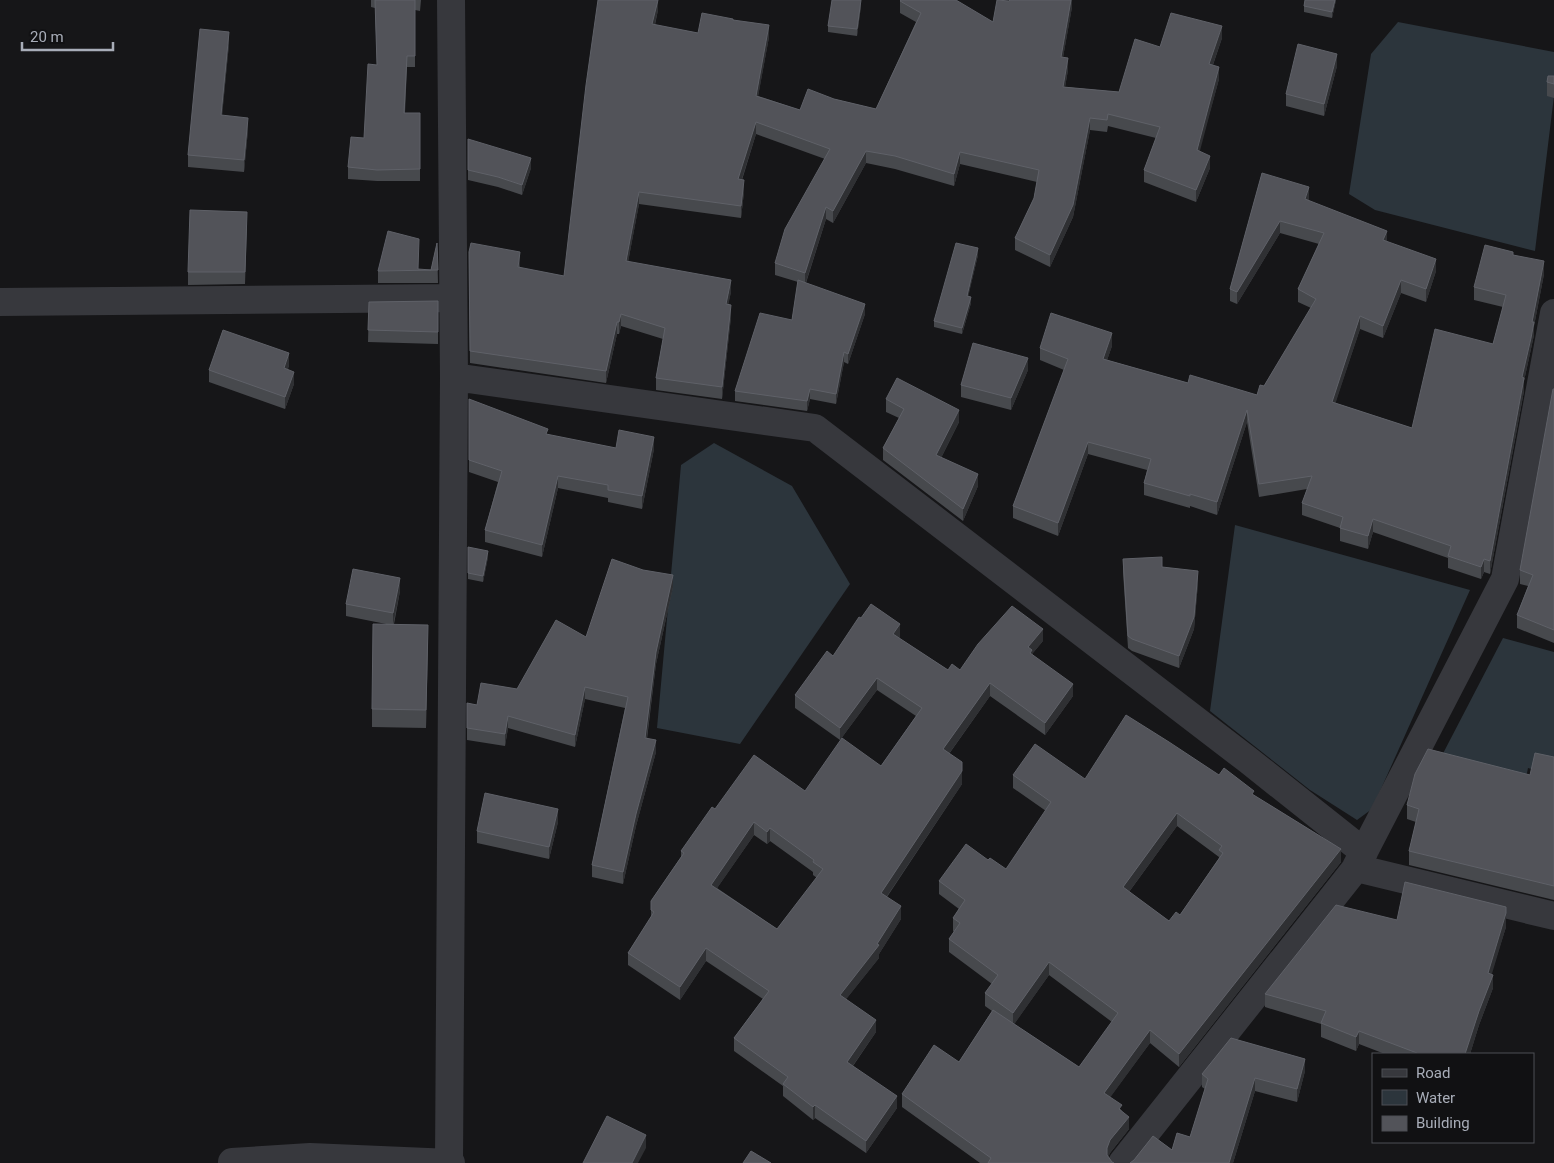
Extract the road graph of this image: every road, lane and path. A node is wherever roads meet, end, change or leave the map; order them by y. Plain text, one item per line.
1 (451, 0) edge
2 (453, 298) junction
3 (0, 302) edge
4 (1554, 314) edge
5 (454, 377) junction
6 (1360, 860) junction
7 (1554, 916) edge
8 (232, 1162) edge
9 (450, 1163) edge
10 (1122, 1163) edge

1 - 2 street
2 - 3 street
2 - 5 street
4 - 6 street
5 - 6 street
5 - 9 street
6 - 7 street
6 - 10 street
8 - 9 street

